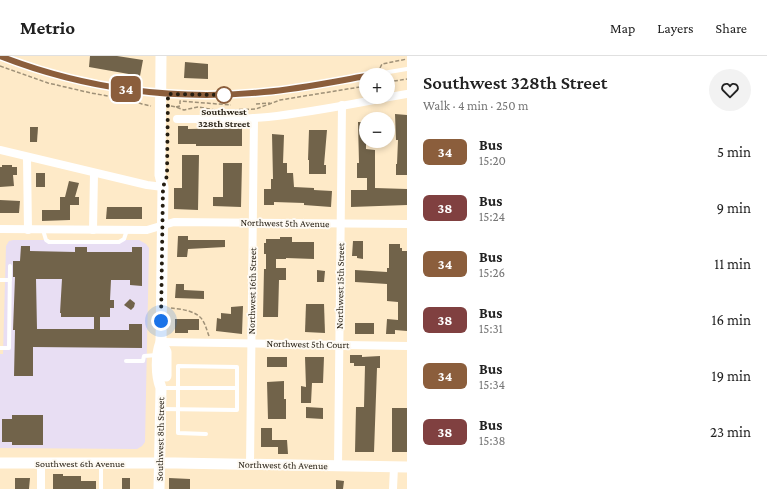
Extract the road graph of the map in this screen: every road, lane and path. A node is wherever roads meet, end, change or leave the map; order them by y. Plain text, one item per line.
1 (0, 56) edge
2 (161, 56) edge
3 (169, 56) edge
4 (407, 59) edge
5 (0, 66) edge
6 (380, 68) dead end
7 (407, 68) edge
8 (395, 70) edge
9 (359, 77) edge
10 (407, 79) edge
11 (395, 81) edge
12 (359, 87) edge
13 (165, 93) junction
14 (407, 94) edge
15 (272, 103) junction
16 (256, 104) dead end
17 (231, 105) dead end
18 (342, 105) junction
19 (153, 106) dead end
20 (172, 106) dead end
21 (176, 107) junction
22 (254, 118) junction
23 (177, 119) dead end
24 (0, 150) edge
25 (27, 158) junction
26 (94, 173) junction
27 (163, 187) junction
28 (252, 222) junction
29 (341, 224) junction
30 (407, 224) edge
31 (163, 226) junction
32 (0, 229) edge
33 (28, 230) junction
34 (43, 230) junction
35 (93, 230) junction
36 (127, 230) junction
37 (10, 266) dead end
38 (0, 280) edge
39 (10, 280) junction
40 (161, 307) junction
41 (161, 342) junction
42 (213, 343) junction
43 (251, 343) junction
44 (339, 345) junction
45 (407, 346) edge
46 (0, 348) edge
47 (158, 355) junction
48 (126, 361) dead end
49 (161, 388) junction
50 (178, 388) junction
51 (237, 388) junction
52 (161, 409) junction
53 (178, 410) junction
54 (206, 434) dead end
55 (0, 463) edge
56 (41, 463) junction
57 (101, 463) junction
58 (160, 464) junction
59 (250, 465) junction
60 (338, 466) junction
61 (394, 467) junction
62 (407, 467) edge
63 (41, 489) edge
64 (101, 489) edge
65 (159, 489) edge
66 (394, 489) edge

1 - 13 lane
2 - 13 street
3 - 13 street
4 - 6 path
5 - 19 path
7 - 8 lane
9 - 13 lane
10 - 11 path
12 - 15 path
13 - 27 street, Southwest 8th Street
14 - 18 street
15 - 16 path
15 - 21 path
17 - 21 path
18 - 22 street
18 - 29 street, Northwest 15th Street
20 - 21 path
22 - 23 street
22 - 28 street, Northwest 16th Street
24 - 25 street
25 - 26 street
25 - 33 street
26 - 27 street
26 - 35 street
27 - 31 street, Southwest 8th Street
28 - 29 street, Northwest 5th Avenue
28 - 31 street, Northwest 5th Avenue
28 - 43 street, Northwest 16th Street
29 - 30 street, Northwest 5th Avenue
29 - 44 street, Northwest 15th Street
31 - 36 street, Northwest 5th Avenue
31 - 40 street, Southwest 8th Street
32 - 33 street, Northwest 5th Avenue
33 - 34 street, Northwest 5th Avenue
34 - 35 street, Northwest 5th Avenue
34 - 36 lane
35 - 36 street, Northwest 5th Avenue
37 - 39 lane
38 - 39 lane
39 - 46 lane
40 - 41 street, Southwest 8th Street
40 - 42 path
41 - 42 street, Northwest 5th Court
41 - 47 street, Southwest 8th Street
41 - 49 street, Southwest 8th Street
42 - 43 street, Northwest 5th Court
43 - 44 street, Northwest 5th Court
43 - 59 street, Northwest 16th Street
44 - 45 street, Northwest 5th Court
44 - 60 street, Northwest 15th Street
47 - 48 lane
47 - 49 street, Southwest 8th Street
49 - 50 lane
49 - 52 street, Southwest 8th Street
50 - 51 lane
50 - 51 lane
50 - 53 lane
51 - 53 lane
52 - 53 lane
52 - 58 street, Southwest 8th Street
53 - 54 lane
55 - 56 street, Southwest 6th Avenue
56 - 57 street, Southwest 6th Avenue
56 - 63 street
57 - 58 street, Southwest 6th Avenue
57 - 64 lane
58 - 59 street, Northwest 6th Avenue
58 - 65 street, Southwest 8th Street
59 - 60 street, Northwest 6th Avenue
60 - 61 street, Northwest 6th Avenue
61 - 62 street, Northwest 6th Avenue
61 - 66 street

